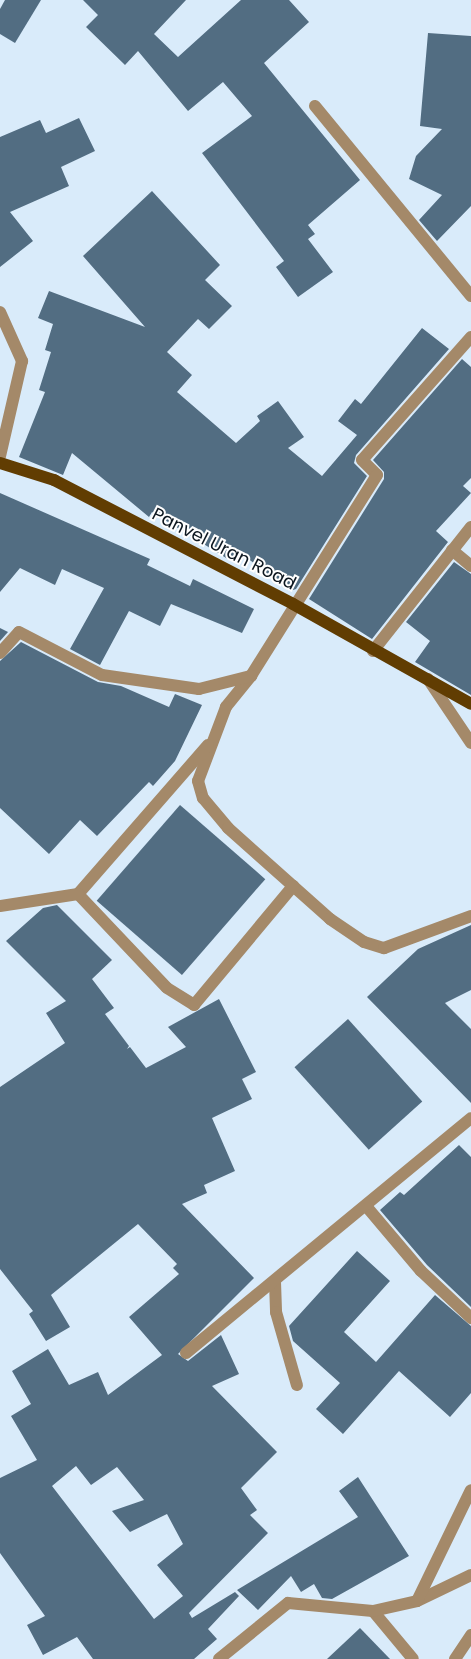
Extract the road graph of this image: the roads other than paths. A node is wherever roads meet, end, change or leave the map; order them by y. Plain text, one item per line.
1 (316, 106) dead end
2 (471, 296) edge
3 (0, 312) edge
4 (471, 337) edge
5 (0, 456) edge
6 (0, 463) edge
7 (471, 527) edge
8 (452, 550) junction
9 (471, 566) edge
10 (293, 604) junction
11 (373, 651) junction
12 (0, 653) edge
13 (250, 676) junction
14 (427, 678) junction
15 (471, 704) edge
16 (214, 737) junction
17 (471, 743) edge
18 (293, 886) junction
19 (78, 894) junction
20 (0, 906) edge
21 (471, 916) edge
22 (471, 1118) edge
23 (366, 1206) junction
24 (276, 1282) junction
25 (471, 1318) edge
26 (186, 1353) dead end
27 (297, 1385) dead end
28 (471, 1490) edge
29 (471, 1575) edge
30 (417, 1600) junction
31 (373, 1612) junction
32 (471, 1633) edge
33 (219, 1659) edge
34 (413, 1659) edge
35 (455, 1659) edge

1 - 2 street
3 - 5 street
4 - 10 street
6 - 10 main road, Panvel Uran Road
7 - 8 street
8 - 9 street
8 - 11 street
10 - 11 main road, Panvel Uran Road
10 - 13 street
11 - 14 main road, Panvel Uran Road
12 - 13 street
13 - 16 street
14 - 15 main road, Panvel Uran Road
14 - 17 street
16 - 18 street
16 - 19 street
18 - 19 street
18 - 21 street
19 - 20 street
22 - 23 street
23 - 24 street
23 - 25 street
24 - 26 street
24 - 27 street
28 - 30 street
29 - 30 street
30 - 31 street
31 - 33 street
31 - 34 street
32 - 35 street

